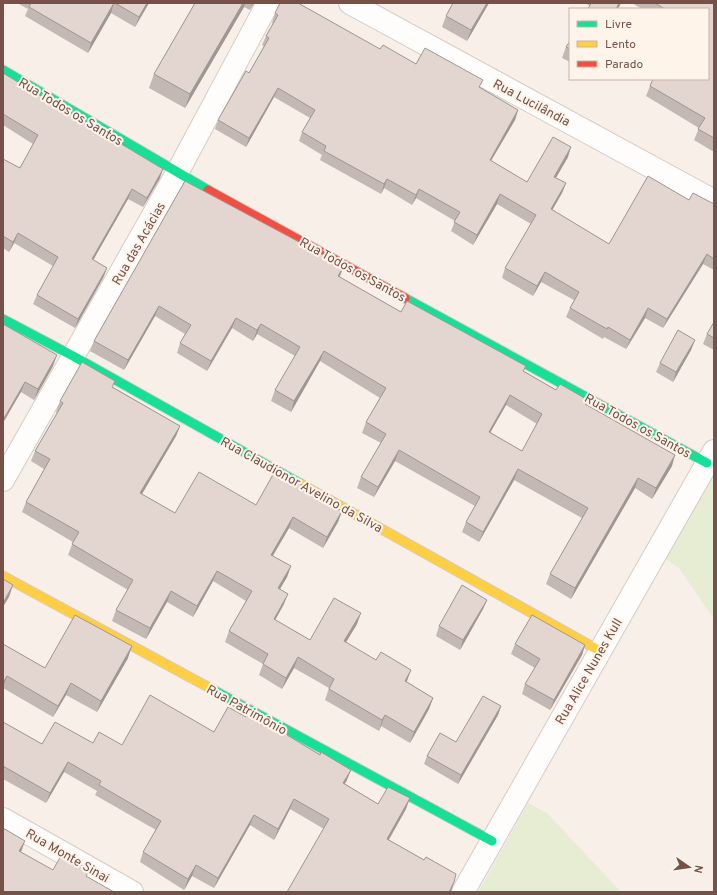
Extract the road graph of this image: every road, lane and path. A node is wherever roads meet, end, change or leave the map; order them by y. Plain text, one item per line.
1 (268, 3) edge
2 (350, 3) edge
3 (3, 70) edge
4 (177, 173) junction
5 (714, 201) edge
6 (3, 319) edge
7 (73, 356) junction
8 (711, 457) edge
9 (3, 480) edge
10 (3, 576) edge
11 (600, 651) junction
12 (3, 819) edge
13 (492, 841) junction
14 (132, 892) edge
15 (463, 892) edge

1 - 4 street, Rua das Acácias
2 - 5 street, Rua Lucilândia
3 - 4 street, Rua Todos os Santos
4 - 7 street, Rua das Acácias
4 - 8 street, Rua Todos os Santos
6 - 7 street, Rua Claudionor Avelino da Silva
7 - 9 street, Rua das Acácias
7 - 11 street, Rua Claudionor Avelino da Silva
8 - 11 street, Rua Alice Nunes Kull
10 - 13 street, Rua Patrimônio
11 - 13 street, Rua Alice Nunes Kull
12 - 14 street, Rua Monte Sinai
13 - 15 street, Rua Alice Nunes Kull

